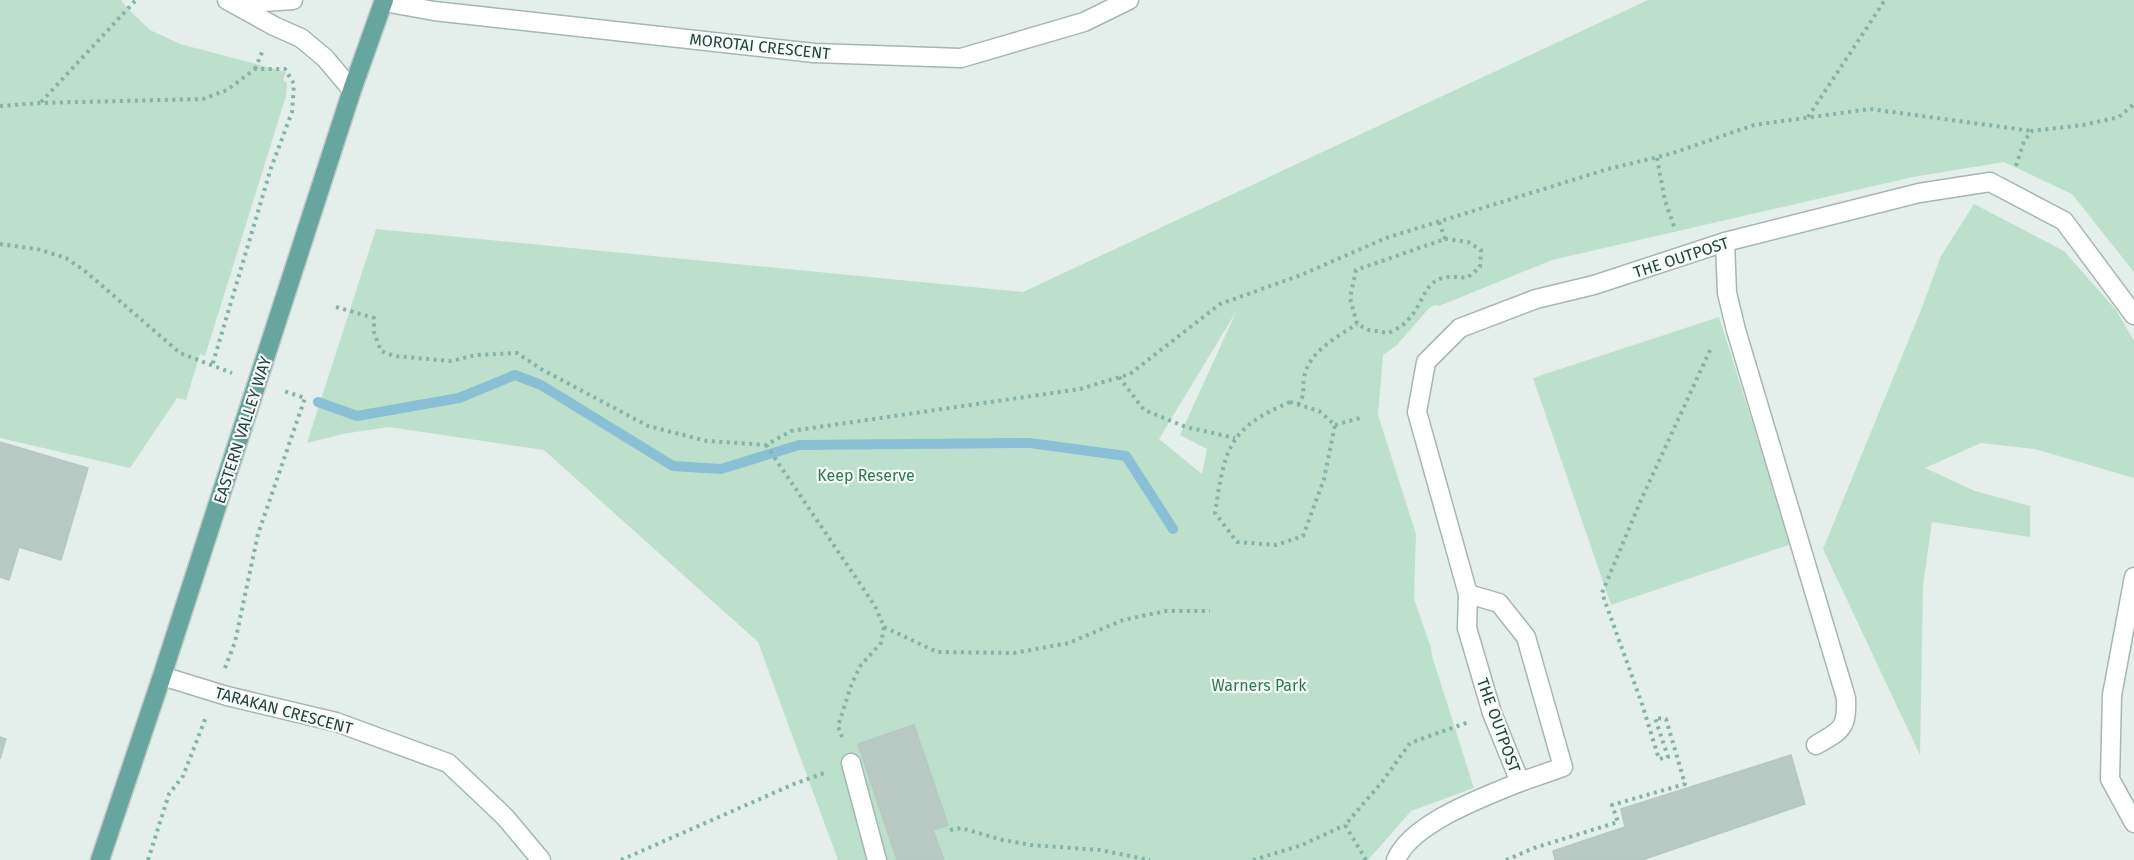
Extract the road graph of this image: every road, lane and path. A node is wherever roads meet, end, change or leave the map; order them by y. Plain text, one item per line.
1 (136, 0) edge
2 (293, 0) edge
3 (1129, 0) edge
4 (1885, 0) edge
5 (384, 1) edge
6 (233, 2) edge
7 (352, 90) junction
8 (40, 103) junction
9 (2134, 104) edge
10 (0, 106) edge
11 (1808, 118) junction
12 (2032, 131) junction
13 (1657, 158) junction
14 (1990, 182) junction
15 (1439, 222) junction
16 (1444, 238) junction
17 (1725, 242) junction
18 (0, 243) edge
19 (1683, 256) junction
20 (1730, 306) junction
21 (336, 307) dead end
22 (2134, 315) edge
23 (1357, 324) junction
24 (1119, 377) junction
25 (305, 398) dead end
26 (1298, 405) junction
27 (1360, 418) dead end
28 (1335, 425) junction
29 (1235, 438) junction
30 (766, 445) junction
31 (2134, 577) edge
32 (1468, 594) junction
33 (1210, 611) dead end
34 (884, 627) junction
35 (162, 676) junction
36 (216, 693) junction
37 (1492, 714) junction
38 (1816, 745) dead end
39 (851, 763) junction
40 (1520, 782) junction
41 (2134, 823) edge
42 (1345, 825) junction
43 (950, 830) dead end
44 (100, 860) edge
45 (148, 860) edge
46 (541, 860) edge
47 (621, 860) edge
48 (877, 860) edge
49 (1150, 860) edge
50 (1253, 860) edge
51 (1366, 860) edge
52 (1396, 860) edge
53 (1506, 860) edge

1 - 8 path
2 - 6 street
3 - 5 street, MOROTAI CRESCENT
4 - 11 path
5 - 7 main road, EASTERN VALLEY WAY
6 - 7 street
7 - 35 main road, EASTERN VALLEY WAY
8 - 10 path
8 - 18 path
9 - 12 path
11 - 12 path
11 - 13 path
12 - 14 path
13 - 15 path
13 - 19 path
14 - 17 street, THE OUTPOST
14 - 22 street
15 - 16 path
15 - 24 path
16 - 23 path
16 - 23 path
17 - 19 street, THE OUTPOST
17 - 20 street
19 - 32 street, THE OUTPOST
20 - 38 street
20 - 53 path
21 - 30 path
23 - 26 path
24 - 29 path
24 - 30 path
25 - 36 path
26 - 28 path
26 - 29 path
27 - 28 path
28 - 29 path
30 - 34 path
31 - 41 street
32 - 37 street, THE OUTPOST
32 - 40 street, THE OUTPOST
33 - 34 path
34 - 39 path
35 - 36 street, TARAKAN CRESCENT
35 - 44 main road, EASTERN VALLEY WAY
36 - 45 path
36 - 46 street, TARAKAN CRESCENT
37 - 40 street, THE OUTPOST
37 - 42 path
39 - 47 path
39 - 48 street
40 - 52 street
42 - 50 path
42 - 51 path
43 - 49 path

